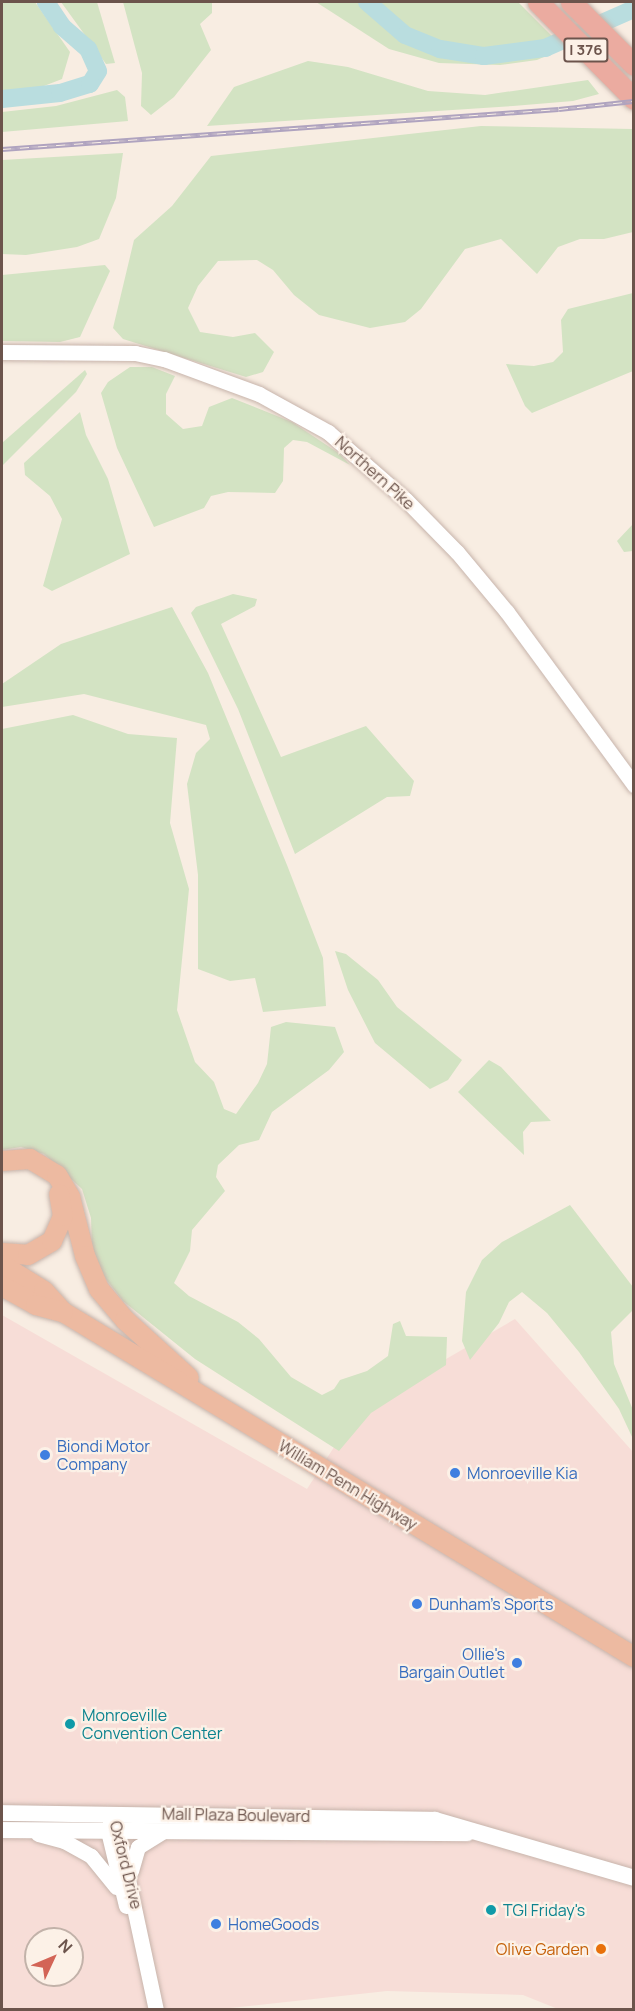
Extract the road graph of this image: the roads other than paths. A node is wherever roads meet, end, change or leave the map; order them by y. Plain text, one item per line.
1 (538, 2) edge
2 (571, 2) edge
3 (633, 65) edge
4 (633, 99) edge
5 (2, 352) edge
6 (633, 785) edge
7 (2, 1161) edge
8 (2, 1171) edge
9 (2, 1253) edge
10 (2, 1266) edge
11 (2, 1286) edge
12 (2, 1296) edge
13 (36, 1305) junction
14 (63, 1312) junction
15 (222, 1408) junction
16 (633, 1657) edge
17 (2, 1813) edge
18 (113, 1814) junction
19 (8, 1830) edge
20 (113, 1831) junction
21 (162, 1832) junction
22 (468, 1833) junction
23 (633, 1878) edge
24 (131, 1883) junction
25 (129, 1916) junction
26 (146, 1963) junction
27 (156, 2010) edge

1 - 4 highway, I 376
2 - 3 highway, I 376
5 - 6 street, Northern Pike
7 - 15 highway
8 - 9 highway
10 - 14 highway, William Penn Highway
11 - 13 highway, William Penn Highway
12 - 13 highway
13 - 14 highway, William Penn Highway
14 - 15 highway, William Penn Highway
15 - 16 highway, William Penn Highway
17 - 18 main road, Mall Plaza Boulevard
18 - 20 street, Oxford Drive
18 - 22 main road, Mall Plaza Boulevard
19 - 20 main road, Mall Plaza Boulevard
19 - 25 street
20 - 21 main road, Mall Plaza Boulevard
20 - 24 street, Oxford Drive
20 - 25 street, Oxford Drive
21 - 22 main road, Mall Plaza Boulevard
21 - 24 street
22 - 23 main road, Mall Plaza Boulevard
24 - 26 street, Oxford Drive
25 - 26 street, Oxford Drive
26 - 27 street, Oxford Drive

